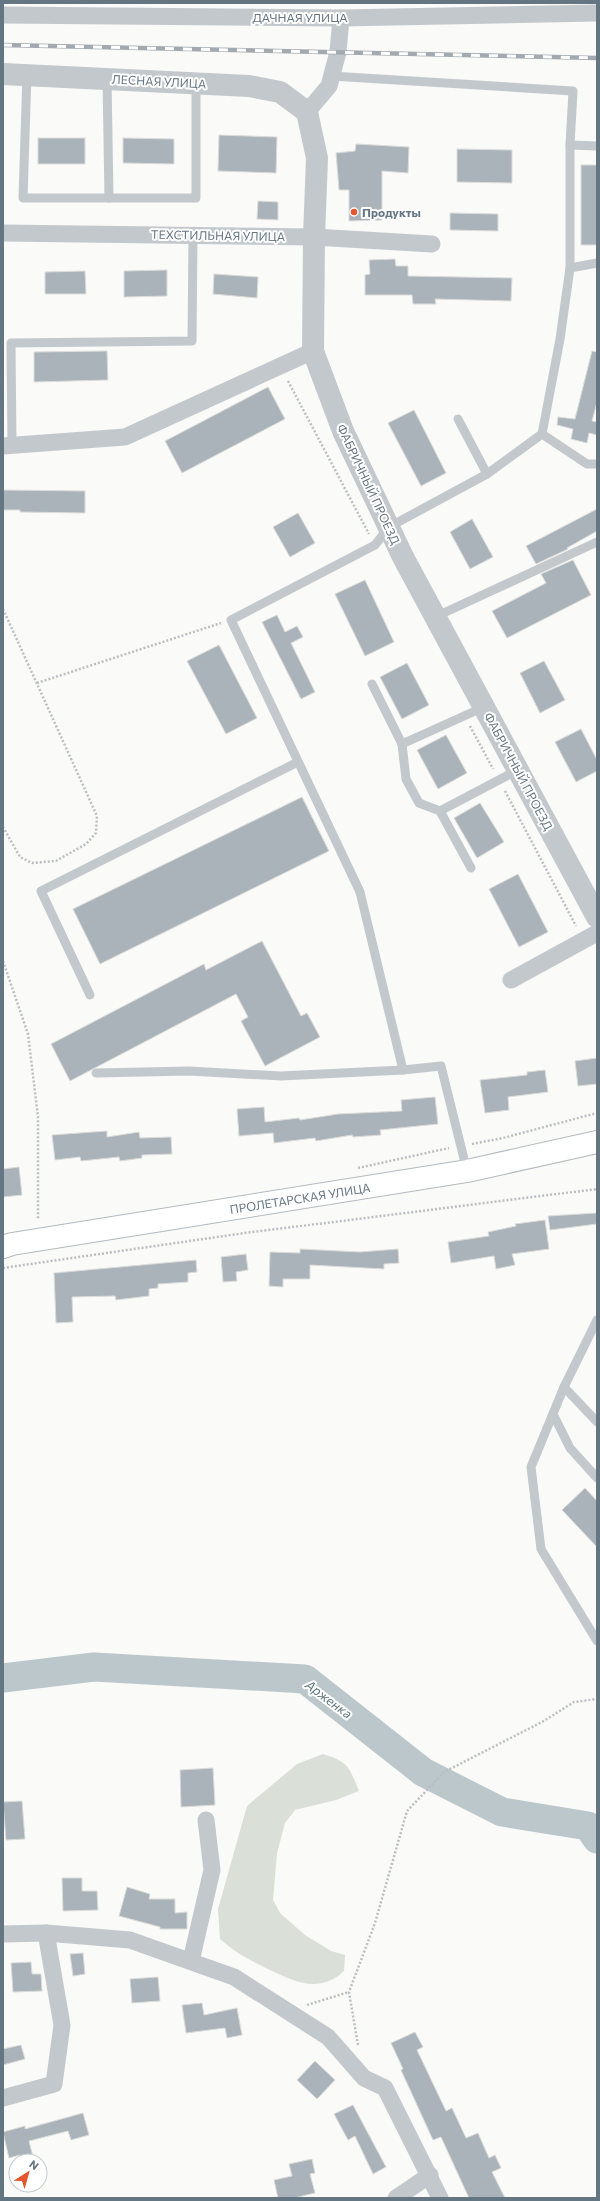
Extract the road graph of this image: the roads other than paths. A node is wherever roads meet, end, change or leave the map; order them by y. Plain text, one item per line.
1 (597, 13) edge
2 (3, 15) edge
3 (341, 18) junction
4 (3, 74) edge
5 (27, 74) junction
6 (331, 76) junction
7 (107, 79) junction
8 (196, 83) junction
9 (307, 112) junction
10 (570, 145) junction
11 (597, 146) edge
12 (109, 198) junction
13 (3, 233) edge
14 (193, 235) junction
15 (314, 237) junction
16 (432, 244) dead end
17 (597, 263) edge
18 (570, 268) junction
19 (313, 351) junction
20 (458, 418) dead end
21 (542, 434) junction
22 (8, 446) edge
23 (597, 464) edge
24 (487, 474) junction
25 (389, 527) junction
26 (597, 542) edge
27 (435, 617) junction
28 (372, 684) dead end
29 (484, 706) junction
30 (402, 744) junction
31 (298, 762) junction
32 (518, 770) junction
33 (440, 811) junction
34 (471, 868) dead end
35 (597, 916) edge
36 (597, 933) edge
37 (511, 980) dead end
38 (90, 994) dead end
39 (404, 1070) junction
40 (96, 1073) dead end
41 (597, 1142) edge
42 (467, 1171) junction
43 (3, 1247) edge
44 (597, 1320) edge
45 (564, 1387) junction
46 (553, 1414) junction
47 (597, 1422) edge
48 (597, 1478) edge
49 (597, 1641) edge
50 (206, 1820) dead end
51 (46, 1933) junction
52 (3, 1934) edge
53 (192, 1961) junction
54 (3, 2098) edge
55 (430, 2175) junction
56 (396, 2198) edge
57 (440, 2198) edge

1 - 3 street, ДАЧНАЯ УЛИЦА
2 - 3 street, ДАЧНАЯ УЛИЦА
3 - 6 street
4 - 5 street, ЛЕСНАЯ УЛИЦА
5 - 7 street, ЛЕСНАЯ УЛИЦА
5 - 12 lane
6 - 9 street
6 - 10 lane
7 - 8 street, ЛЕСНАЯ УЛИЦА
7 - 12 lane
8 - 9 street, ЛЕСНАЯ УЛИЦА
8 - 12 lane
9 - 15 street, ФАБРИЧНЫЙ ПРОЕЗД
10 - 11 lane
10 - 18 lane
13 - 14 street, ТЕХСТИЛЬНАЯ УЛИЦА
14 - 15 street, ТЕХСТИЛЬНАЯ УЛИЦА
14 - 22 lane
15 - 16 street, ТЕХСТИЛЬНАЯ УЛИЦА
15 - 19 street, ФАБРИЧНЫЙ ПРОЕЗД
17 - 18 lane
18 - 21 lane
19 - 22 street
19 - 25 street, ФАБРИЧНЫЙ ПРОЕЗД
20 - 24 lane
21 - 23 lane
21 - 24 lane
24 - 25 lane
25 - 27 street, ФАБРИЧНЫЙ ПРОЕЗД
25 - 31 lane
26 - 27 lane
27 - 29 street, ФАБРИЧНЫЙ ПРОЕЗД
28 - 30 lane
29 - 30 lane
29 - 32 street, ФАБРИЧНЫЙ ПРОЕЗД
30 - 33 lane
31 - 38 lane
31 - 39 lane
32 - 33 lane
32 - 35 street, ФАБРИЧНЫЙ ПРОЕЗД
33 - 34 lane
36 - 37 street
39 - 40 lane
39 - 42 lane
41 - 42 main road, ПРОЛЕТАРСКАЯ УЛИЦА
42 - 43 main road, ПРОЛЕТАРСКАЯ УЛИЦА
44 - 45 lane
45 - 46 lane
45 - 47 lane
46 - 48 lane
46 - 49 lane
50 - 53 street
51 - 52 street
51 - 53 street
51 - 54 street
53 - 55 street
55 - 56 street
55 - 57 street

